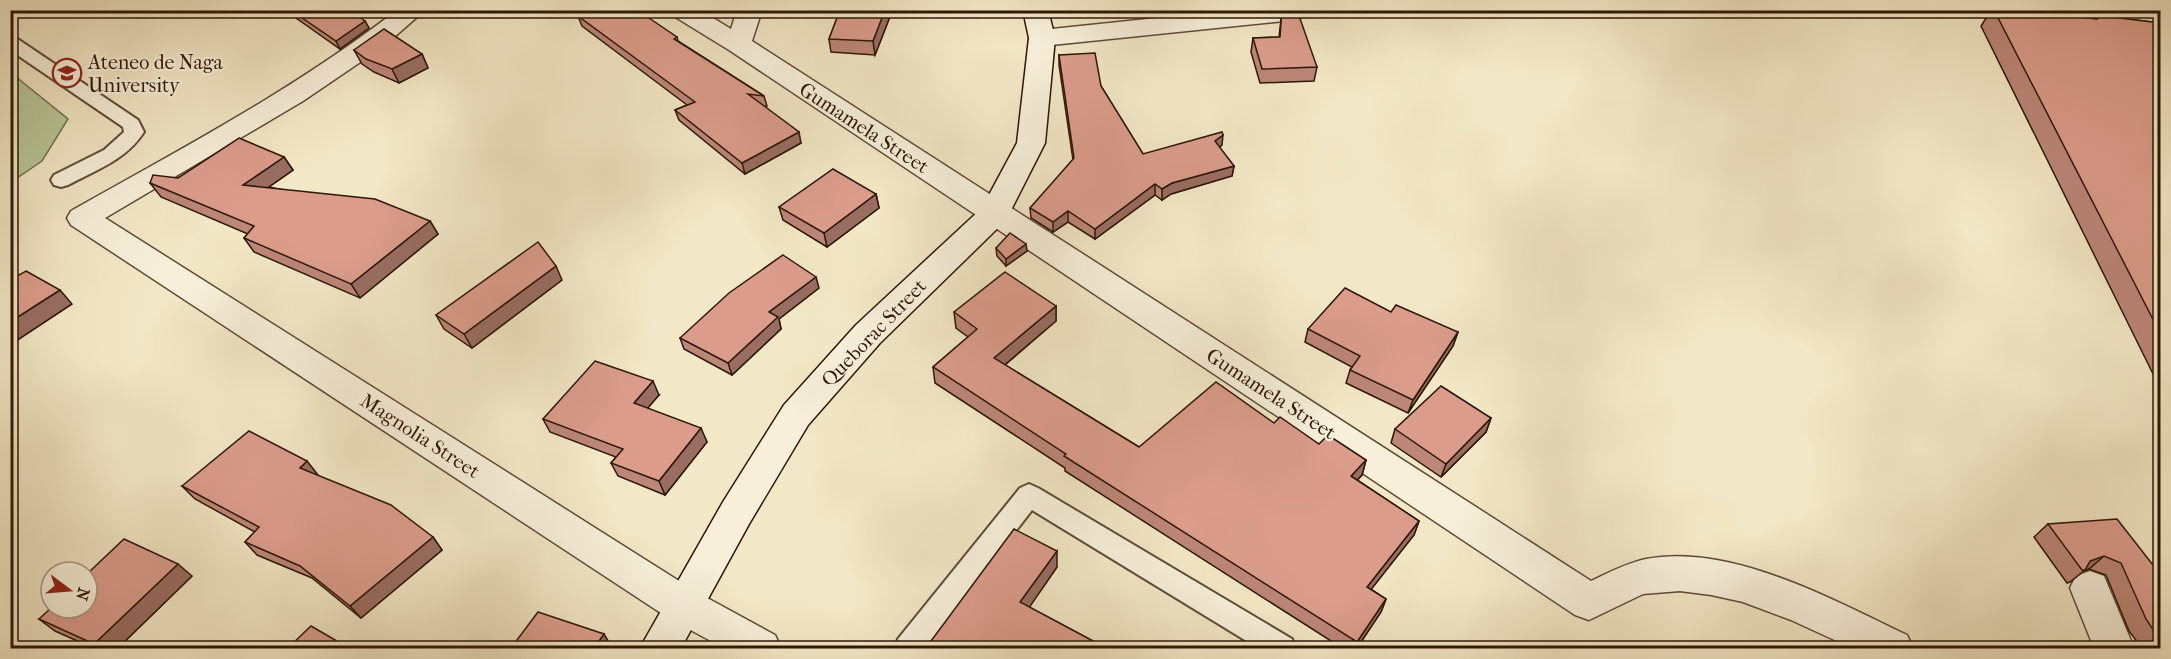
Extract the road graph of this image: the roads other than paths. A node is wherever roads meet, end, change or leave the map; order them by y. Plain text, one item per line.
1 (413, 10) edge
2 (681, 10) edge
3 (750, 10) edge
4 (1293, 12) edge
5 (1039, 24) edge
6 (10, 42) edge
7 (738, 44) junction
8 (61, 180) dead end
9 (994, 214) junction
10 (2090, 588) dead end
11 (684, 606) junction
12 (660, 648) edge
13 (760, 648) edge
14 (908, 648) edge
15 (1282, 648) edge
16 (1893, 648) edge
17 (2114, 648) edge

1 - 11 street, Magnolia Street
2 - 7 street, Gumamela Street
3 - 7 street
4 - 5 street
5 - 9 street, Queborac Street
6 - 8 lane
7 - 9 street, Gumamela Street
9 - 11 street, Queborac Street
9 - 16 street, Gumamela Street
10 - 17 street
11 - 12 street, Queborac Street
11 - 13 street, Magnolia Street
14 - 15 lane

